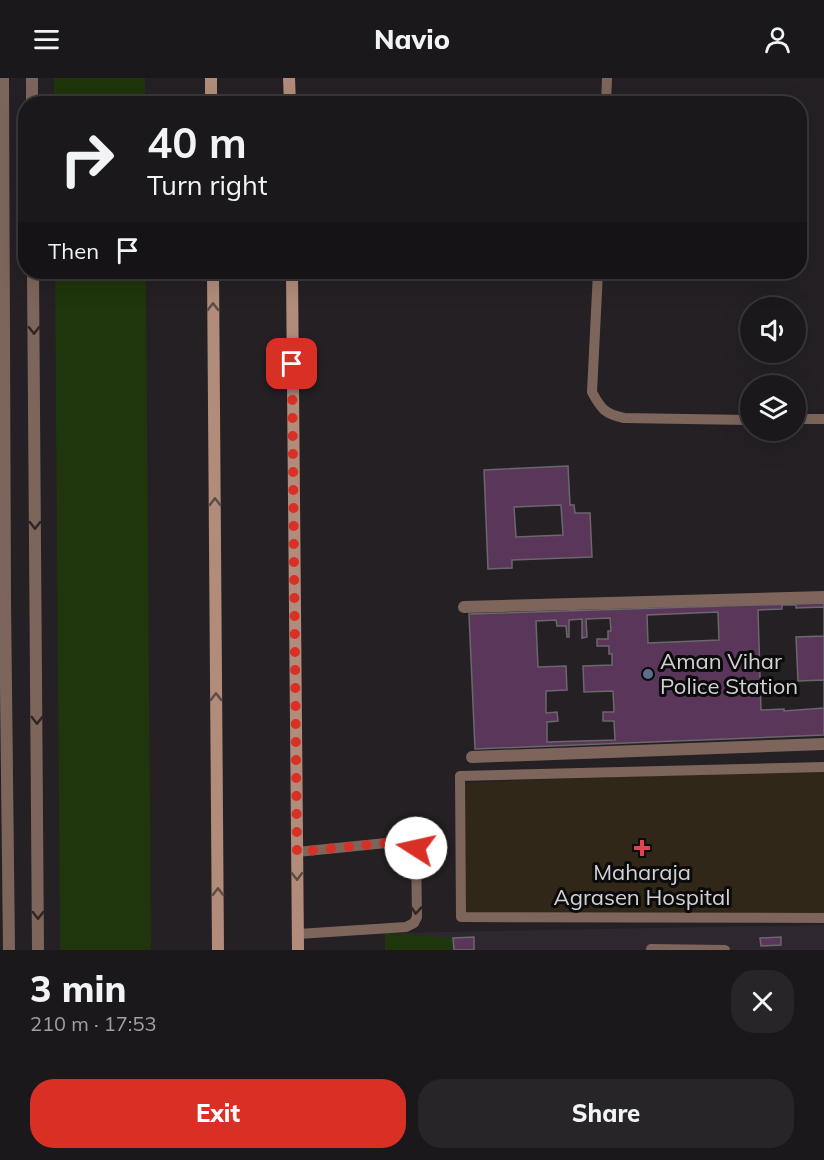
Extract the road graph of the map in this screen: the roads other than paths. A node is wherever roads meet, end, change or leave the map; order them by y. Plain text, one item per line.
1 (3, 78) edge
2 (32, 78) edge
3 (211, 78) edge
4 (289, 78) edge
5 (607, 78) edge
6 (32, 96) edge
7 (212, 96) edge
8 (290, 96) edge
9 (606, 96) edge
10 (33, 279) edge
11 (213, 279) edge
12 (292, 279) edge
13 (598, 279) edge
14 (806, 419) edge
15 (824, 419) edge
16 (740, 420) edge
17 (824, 597) edge
18 (2, 600) edge
19 (465, 607) dead end
20 (824, 744) edge
21 (472, 757) dead end
22 (824, 767) edge
23 (297, 852) junction
24 (4, 889) edge
25 (824, 918) edge
26 (298, 934) junction
27 (651, 949) edge
28 (9, 950) edge
29 (38, 950) edge
30 (218, 950) edge
31 (298, 950) edge
32 (725, 950) edge

1 - 18 street
2 - 6 street
3 - 7 street
4 - 8 street
5 - 9 lane
10 -> 29 street
30 -> 11 street
12 - 23 street
13 - 16 lane
14 - 15 lane
17 - 19 street
18 - 24 street
20 - 21 street
22 - 25 lane
23 -> 26 street
23 -> 26 lane
24 - 28 street
26 - 31 street
27 - 32 lane

